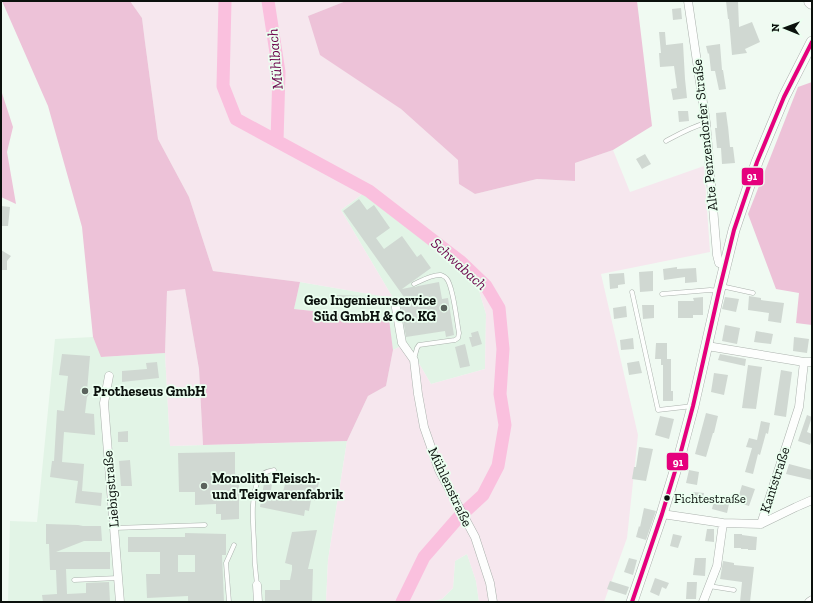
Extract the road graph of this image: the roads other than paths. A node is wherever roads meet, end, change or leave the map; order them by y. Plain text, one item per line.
1 (688, 1) edge
2 (812, 42) edge
3 (706, 123) junction
4 (666, 141) dead end
5 (725, 265) junction
6 (414, 284) dead end
7 (720, 289) junction
8 (632, 292) dead end
9 (753, 293) dead end
10 (662, 294) dead end
11 (394, 302) dead end
12 (707, 346) junction
13 (414, 360) junction
14 (808, 362) edge
15 (109, 376) dead end
16 (693, 406) junction
17 (274, 470) dead end
18 (812, 500) edge
19 (662, 514) junction
20 (723, 523) junction
21 (761, 524) junction
22 (205, 525) dead end
23 (114, 528) junction
24 (234, 545) dead end
25 (118, 578) junction
26 (74, 580) dead end
27 (257, 585) joint
28 (709, 586) junction
29 (734, 590) dead end
30 (812, 600) edge
31 (120, 602) edge
32 (229, 602) edge
33 (258, 602) edge
34 (493, 602) edge
35 (632, 602) edge
36 (703, 602) edge
37 (809, 602) edge

1 - 3 street, Alte Penzendorfer Straße
2 - 5 main road
3 - 4 lane
3 - 5 street, Alte Penzendorfer Straße
5 - 7 main road
6 - 13 lane
7 - 9 lane
7 - 10 lane
7 - 12 main road
8 - 16 lane
11 - 13 street, Mühlenstraße
12 - 14 street
12 - 16 main road
13 - 34 street, Mühlenstraße
14 - 21 street, Kantstraße
15 - 23 street, Liebigstraße
16 - 19 main road
17 - 27 lane
18 - 21 street
19 - 20 street, Kantstraße
19 - 35 main road
20 - 21 street, Kantstraße
20 - 28 street
22 - 23 lane
23 - 25 street, Liebigstraße
24 - 32 lane
25 - 26 lane
25 - 31 street, Liebigstraße
27 - 33 street
28 - 29 lane
28 - 36 street
30 - 37 street

